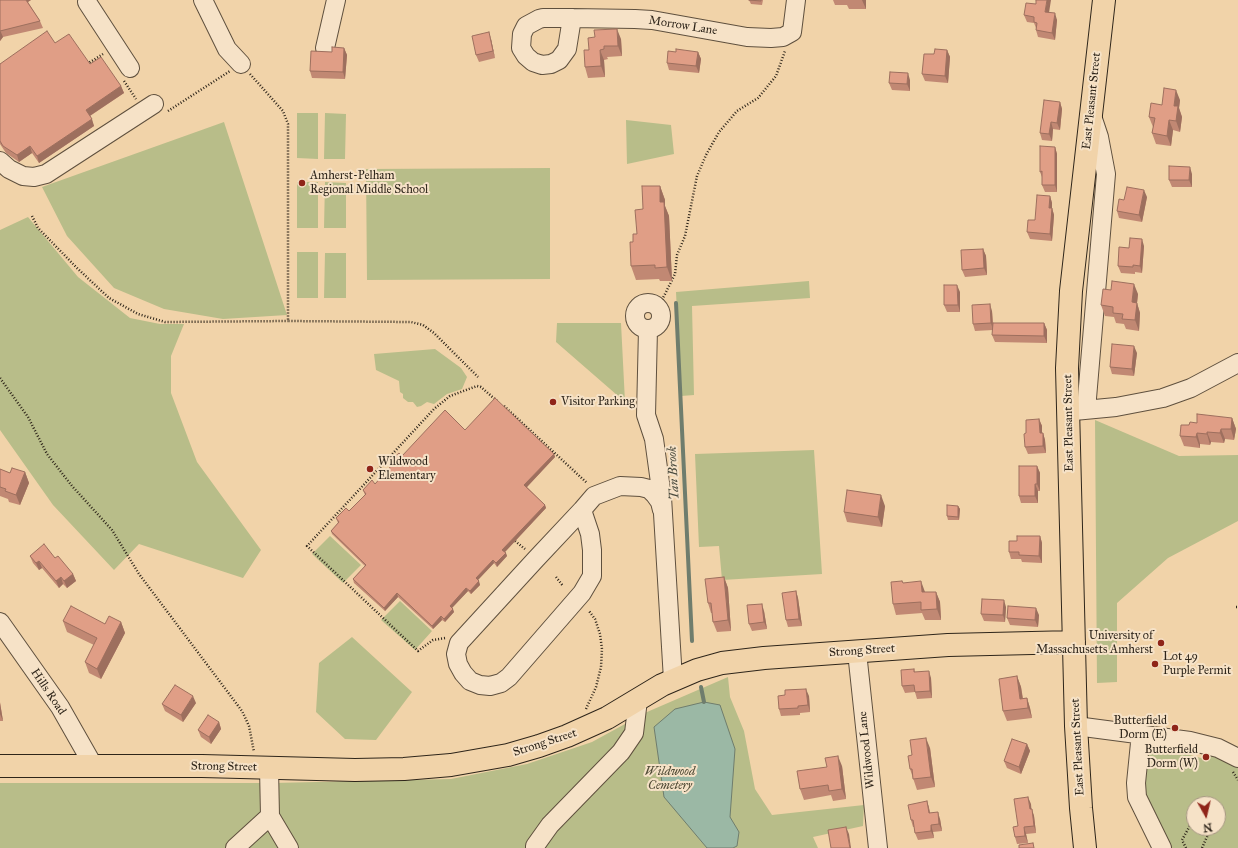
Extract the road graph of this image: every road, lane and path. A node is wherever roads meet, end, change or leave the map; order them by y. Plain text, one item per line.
1 (203, 0) edge
2 (336, 0) edge
3 (796, 0) edge
4 (1104, 0) edge
5 (89, 1) edge
6 (572, 18) dead end
7 (792, 32) junction
8 (325, 48) dead end
9 (105, 52) dead end
10 (87, 64) edge
11 (241, 64) junction
12 (126, 73) joint
13 (154, 109) junction
14 (0, 160) edge
15 (32, 216) dead end
16 (658, 308) joint
17 (288, 321) junction
18 (1238, 363) edge
19 (478, 377) dead end
20 (0, 378) edge
21 (1077, 411) junction
22 (589, 485) dead end
23 (582, 510) junction
24 (662, 510) junction
25 (515, 541) edge
26 (525, 549) dead end
27 (556, 577) dead end
28 (563, 586) dead end
29 (589, 611) dead end
30 (0, 622) edge
31 (445, 638) dead end
32 (1074, 642) junction
33 (857, 652) junction
34 (673, 680) junction
35 (638, 700) junction
36 (584, 714) dead end
37 (1076, 726) junction
38 (1141, 733) junction
39 (1238, 758) edge
40 (264, 762) junction
41 (93, 765) junction
42 (0, 766) edge
43 (270, 816) junction
44 (1186, 832) edge
45 (1207, 836) edge
46 (235, 848) edge
47 (288, 848) edge
48 (535, 848) edge
49 (878, 848) edge
50 (1085, 848) edge
51 (1162, 848) edge
52 (1185, 848) edge
53 (1202, 848) edge

1 - 11 street
2 - 8 street
3 - 7 street
4 - 21 main road, East Pleasant Street
5 - 12 street
6 - 7 street, Morrow Lane
7 - 16 path
9 - 10 path
11 - 13 path
11 - 17 path
12 - 13 path
13 - 14 street
15 - 17 path
16 - 24 street
17 - 19 path
18 - 21 street
20 - 40 path
21 - 32 main road, East Pleasant Street
22 - 31 path
23 - 23 street
23 - 24 street
24 - 34 street
25 - 26 path
27 - 28 path
29 - 36 path
30 - 41 street, Hills Road
32 - 33 main road, Strong Street
32 - 37 main road, East Pleasant Street
33 - 34 main road, Strong Street
33 - 49 street, Wildwood Lane
34 - 35 main road, Strong Street
35 - 40 main road, Strong Street
35 - 48 street
37 - 38 street
37 - 50 main road, East Pleasant Street
38 - 39 street
38 - 51 street
40 - 41 main road, Strong Street
40 - 43 street
41 - 42 main road, Strong Street
43 - 46 street
43 - 47 street
44 - 52 path
45 - 53 path

